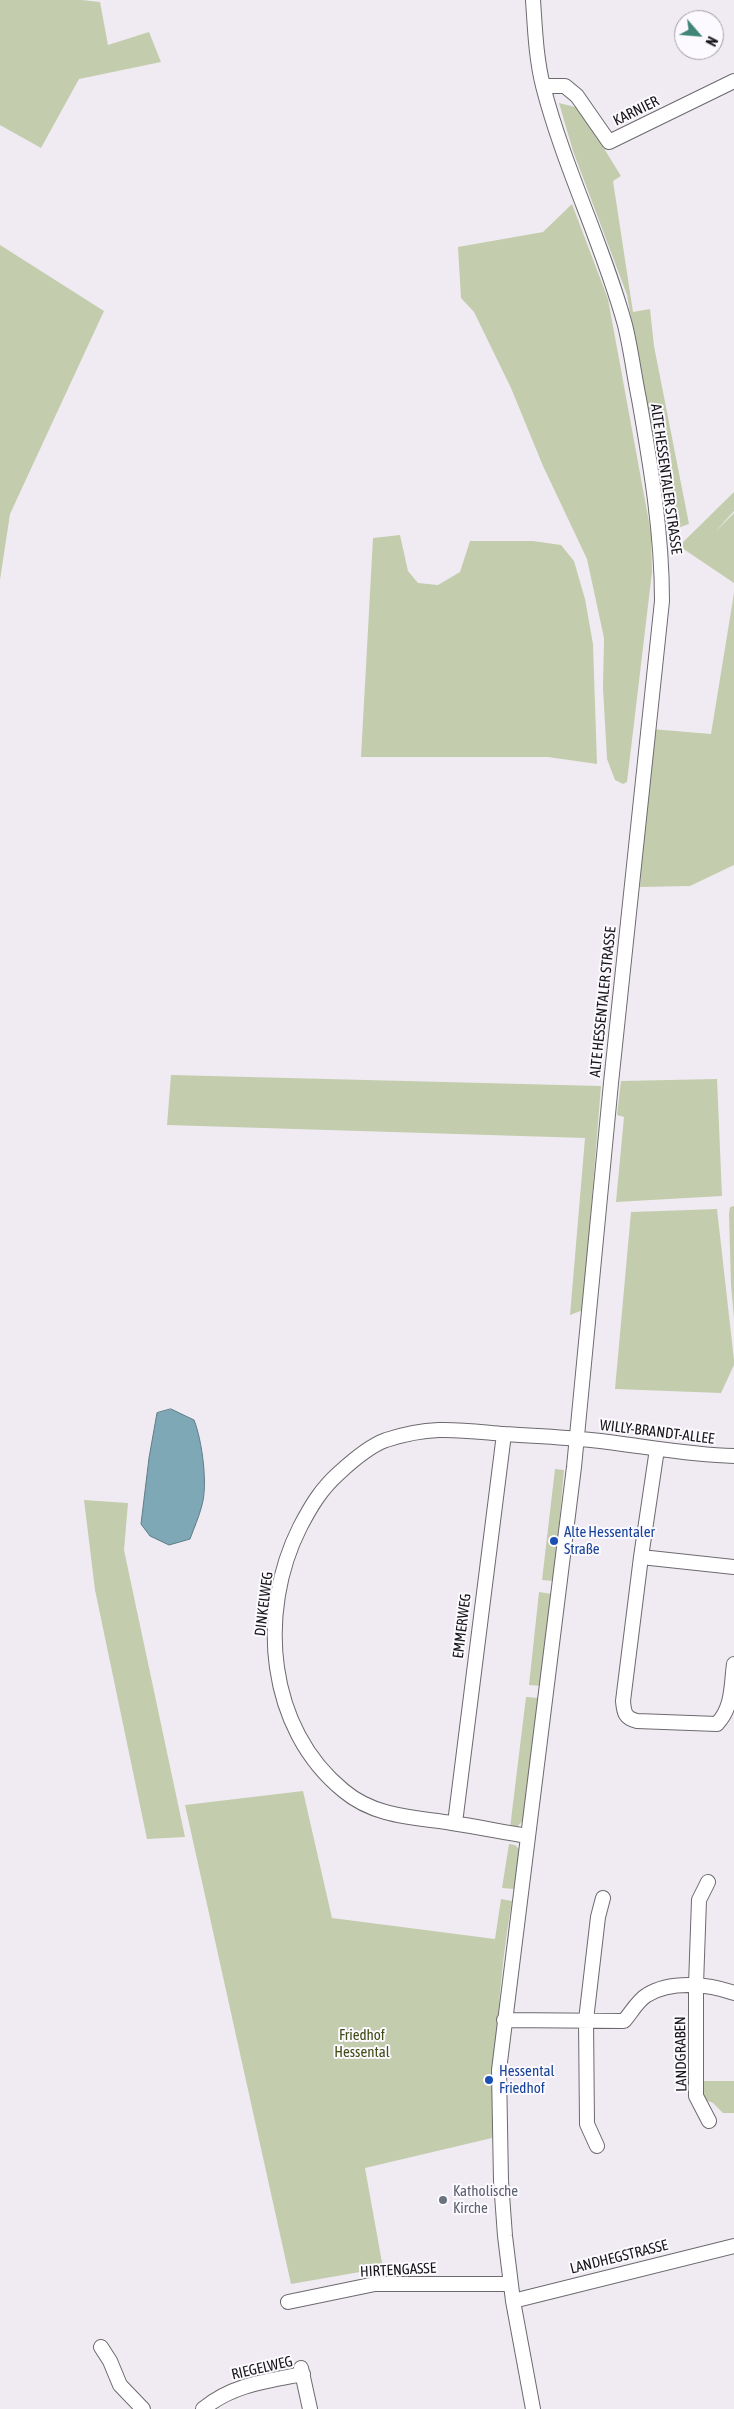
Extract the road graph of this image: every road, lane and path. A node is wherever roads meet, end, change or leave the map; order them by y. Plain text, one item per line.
1 (534, 0) edge
2 (734, 81) edge
3 (543, 86) junction
4 (504, 1434) junction
5 (576, 1439) junction
6 (657, 1449) junction
7 (734, 1456) edge
8 (641, 1557) junction
9 (734, 1567) edge
10 (734, 1664) edge
11 (454, 1823) junction
12 (528, 1836) junction
13 (708, 1882) dead end
14 (603, 1898) dead end
15 (696, 1985) junction
16 (734, 1993) edge
17 (504, 2020) junction
18 (586, 2020) junction
19 (709, 2121) dead end
20 (597, 2146) dead end
21 (734, 2246) edge
22 (510, 2284) junction
23 (513, 2301) junction
24 (288, 2302) dead end
25 (101, 2347) dead end
26 (143, 2409) edge
27 (203, 2409) edge
28 (310, 2409) edge
29 (534, 2409) edge

1 - 3 street, ALTE HESSENTALER STRASSE
2 - 3 street, KARNIER
3 - 5 street, ALTE HESSENTALER STRASSE
4 - 5 street, DINKELWEG
4 - 11 street, EMMERWEG
4 - 11 street, DINKELWEG
5 - 6 street, WILLY-BRANDT-ALLEE
5 - 12 street, ALTE HESSENTALER STRASSE
6 - 7 street, WILLY-BRANDT-ALLEE
6 - 8 street
8 - 9 street
8 - 10 street
11 - 12 street, DINKELWEG
12 - 17 street, ALTE HESSENTALER STRASSE
13 - 15 street, LANDGRABEN
14 - 18 street
15 - 16 street
15 - 18 street
15 - 19 street, LANDGRABEN
17 - 18 street
17 - 22 street
18 - 20 street
21 - 23 street, LANDHEGSTRASSE
22 - 23 street
22 - 24 street, HIRTENGASSE
23 - 29 street
25 - 26 street
27 - 28 street, RIEGELWEG

